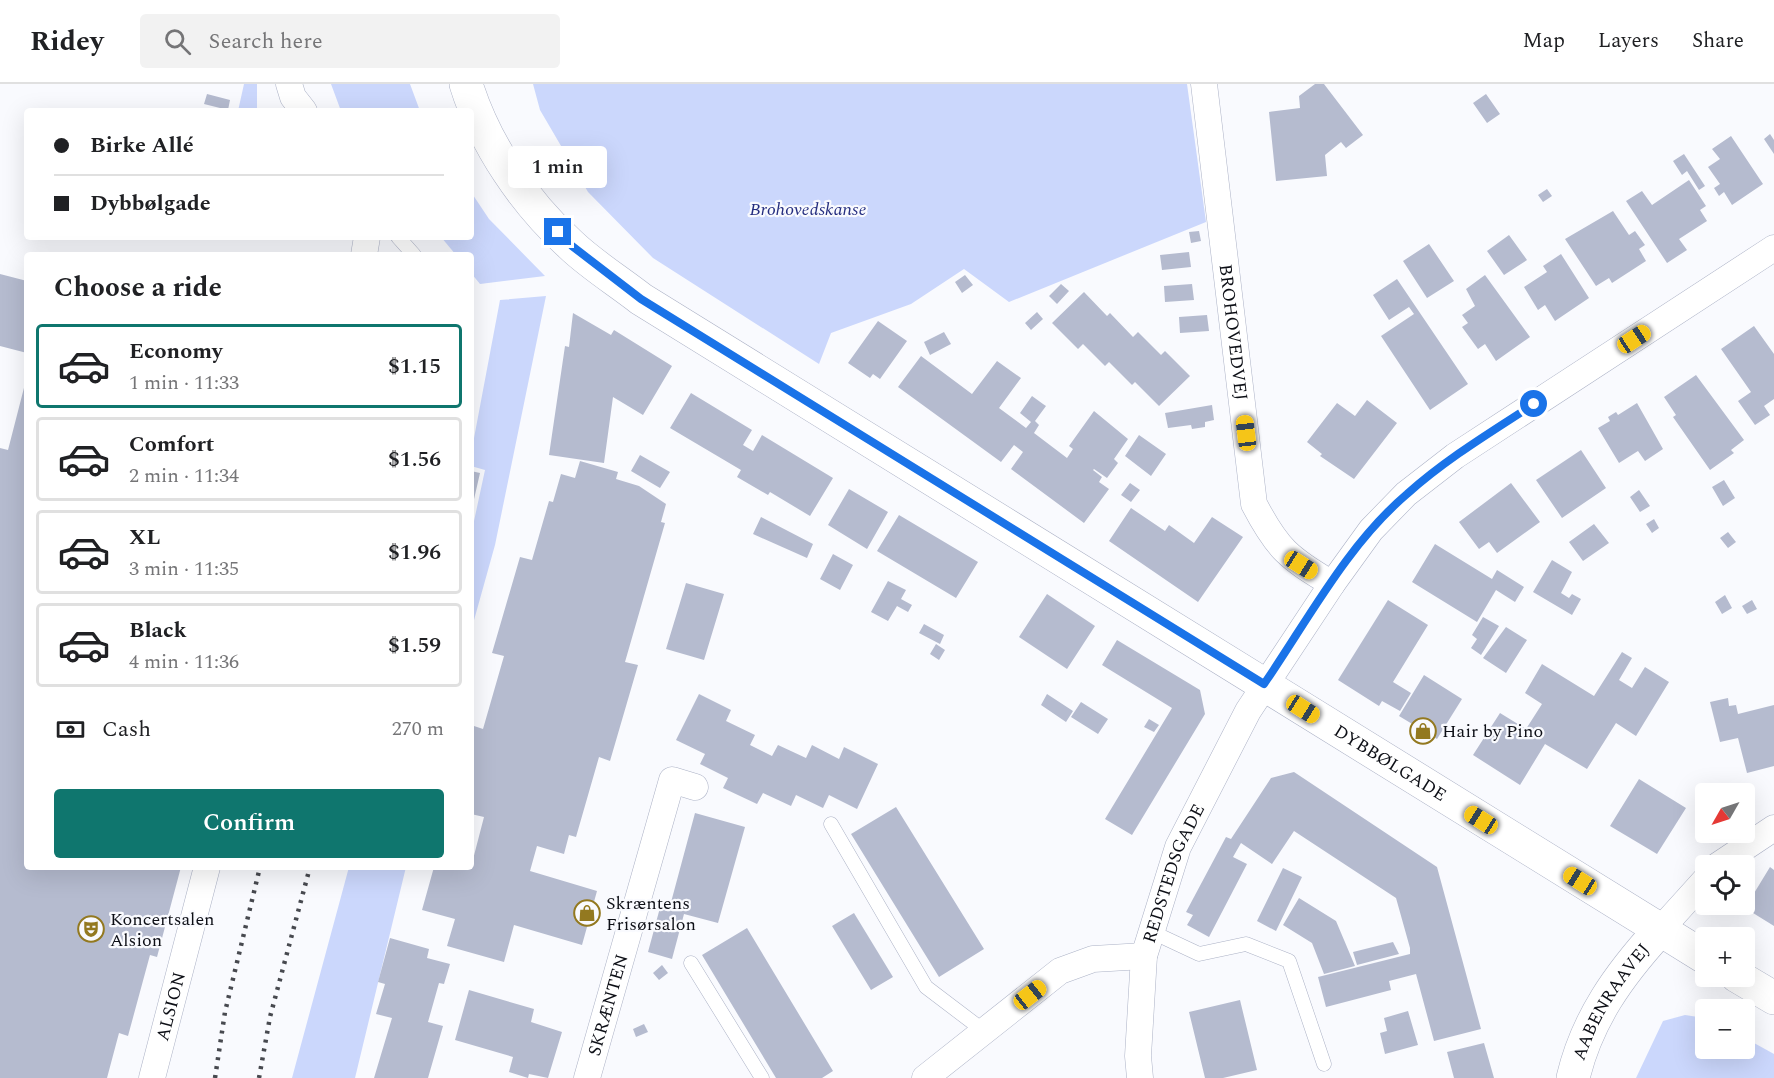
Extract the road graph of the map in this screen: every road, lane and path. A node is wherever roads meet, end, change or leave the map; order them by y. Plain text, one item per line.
1 (289, 84) edge
2 (466, 84) edge
3 (1204, 84) edge
4 (302, 108) edge
5 (401, 240) edge
6 (1774, 248) edge
7 (411, 252) edge
8 (1332, 584) junction
9 (1264, 684) junction
10 (695, 786) dead end
11 (831, 824) dead end
12 (1774, 828) edge
13 (1734, 855) edge
14 (206, 870) edge
15 (1695, 891) edge
16 (1659, 931) junction
17 (1148, 944) junction
18 (1695, 952) edge
19 (692, 963) dead end
20 (1755, 987) edge
21 (1774, 998) edge
22 (984, 1031) junction
23 (1324, 1064) dead end
24 (152, 1078) edge
25 (586, 1078) edge
26 (762, 1078) edge
27 (925, 1078) edge
28 (1140, 1078) edge
29 (1573, 1078) edge

1 - 4 street
2 - 9 street, DYBBØLGADE
3 - 8 street, BROHOVEDVEJ
5 - 7 lane
6 - 8 street, REDSTEDSGADE
8 - 9 street, REDSTEDSGADE
9 - 16 street, DYBBØLGADE
9 - 17 street, REDSTEDSGADE
10 - 25 street, SKRÆNTEN
11 - 22 lane
12 - 13 street
14 - 24 street, ALSION
15 - 16 street
16 - 18 street, DYBBØLGADE
16 - 29 street, AABENRAAVEJ
17 - 22 street
17 - 23 lane
17 - 28 street, REDSTEDSGADE
19 - 26 lane
20 - 21 street
22 - 27 street

